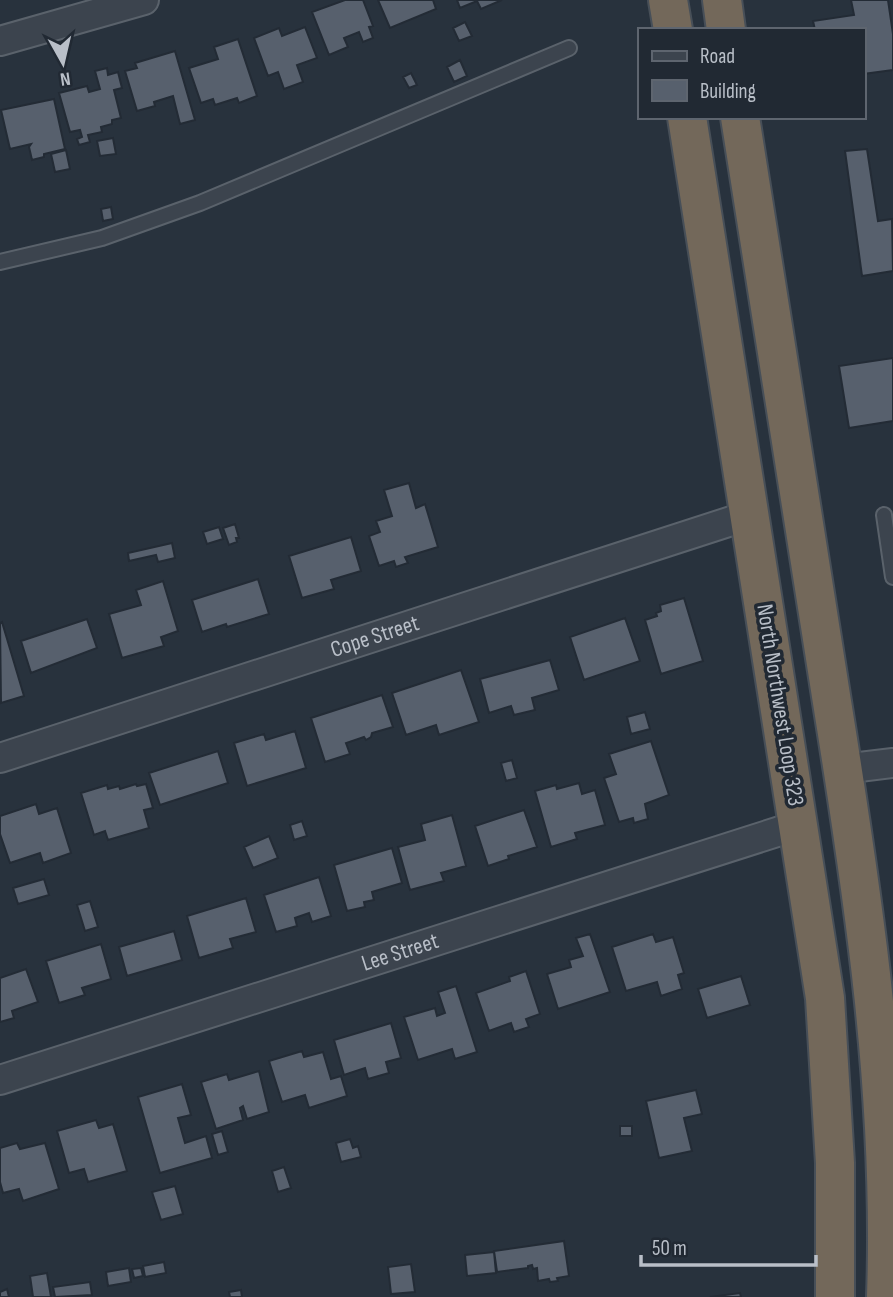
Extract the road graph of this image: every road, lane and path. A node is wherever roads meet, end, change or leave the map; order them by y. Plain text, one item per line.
1 (144, 0) edge
2 (668, 0) edge
3 (722, 0) edge
4 (673, 28) edge
5 (726, 28) edge
6 (0, 41) edge
7 (569, 48) dead end
8 (687, 119) edge
9 (740, 119) edge
10 (0, 262) edge
11 (750, 515) junction
12 (884, 515) dead end
13 (893, 578) edge
14 (0, 758) edge
15 (893, 763) edge
16 (843, 769) junction
17 (799, 825) junction
18 (0, 1080) edge
19 (837, 1226) junction
20 (835, 1297) edge
21 (863, 1297) edge
22 (886, 1297) edge

1 - 6 street
2 - 4 highway
3 - 5 highway
7 - 10 lane
8 - 11 highway, North Northwest Loop 323
9 - 16 highway
11 - 14 street, Cope Street
11 - 17 highway, North Northwest Loop 323
12 - 13 lane
15 - 16 street
16 - 22 highway
17 - 18 street, Lee Street
17 - 19 highway, North Northwest Loop 323
19 - 20 highway, North Northwest Loop 323
19 - 21 highway

